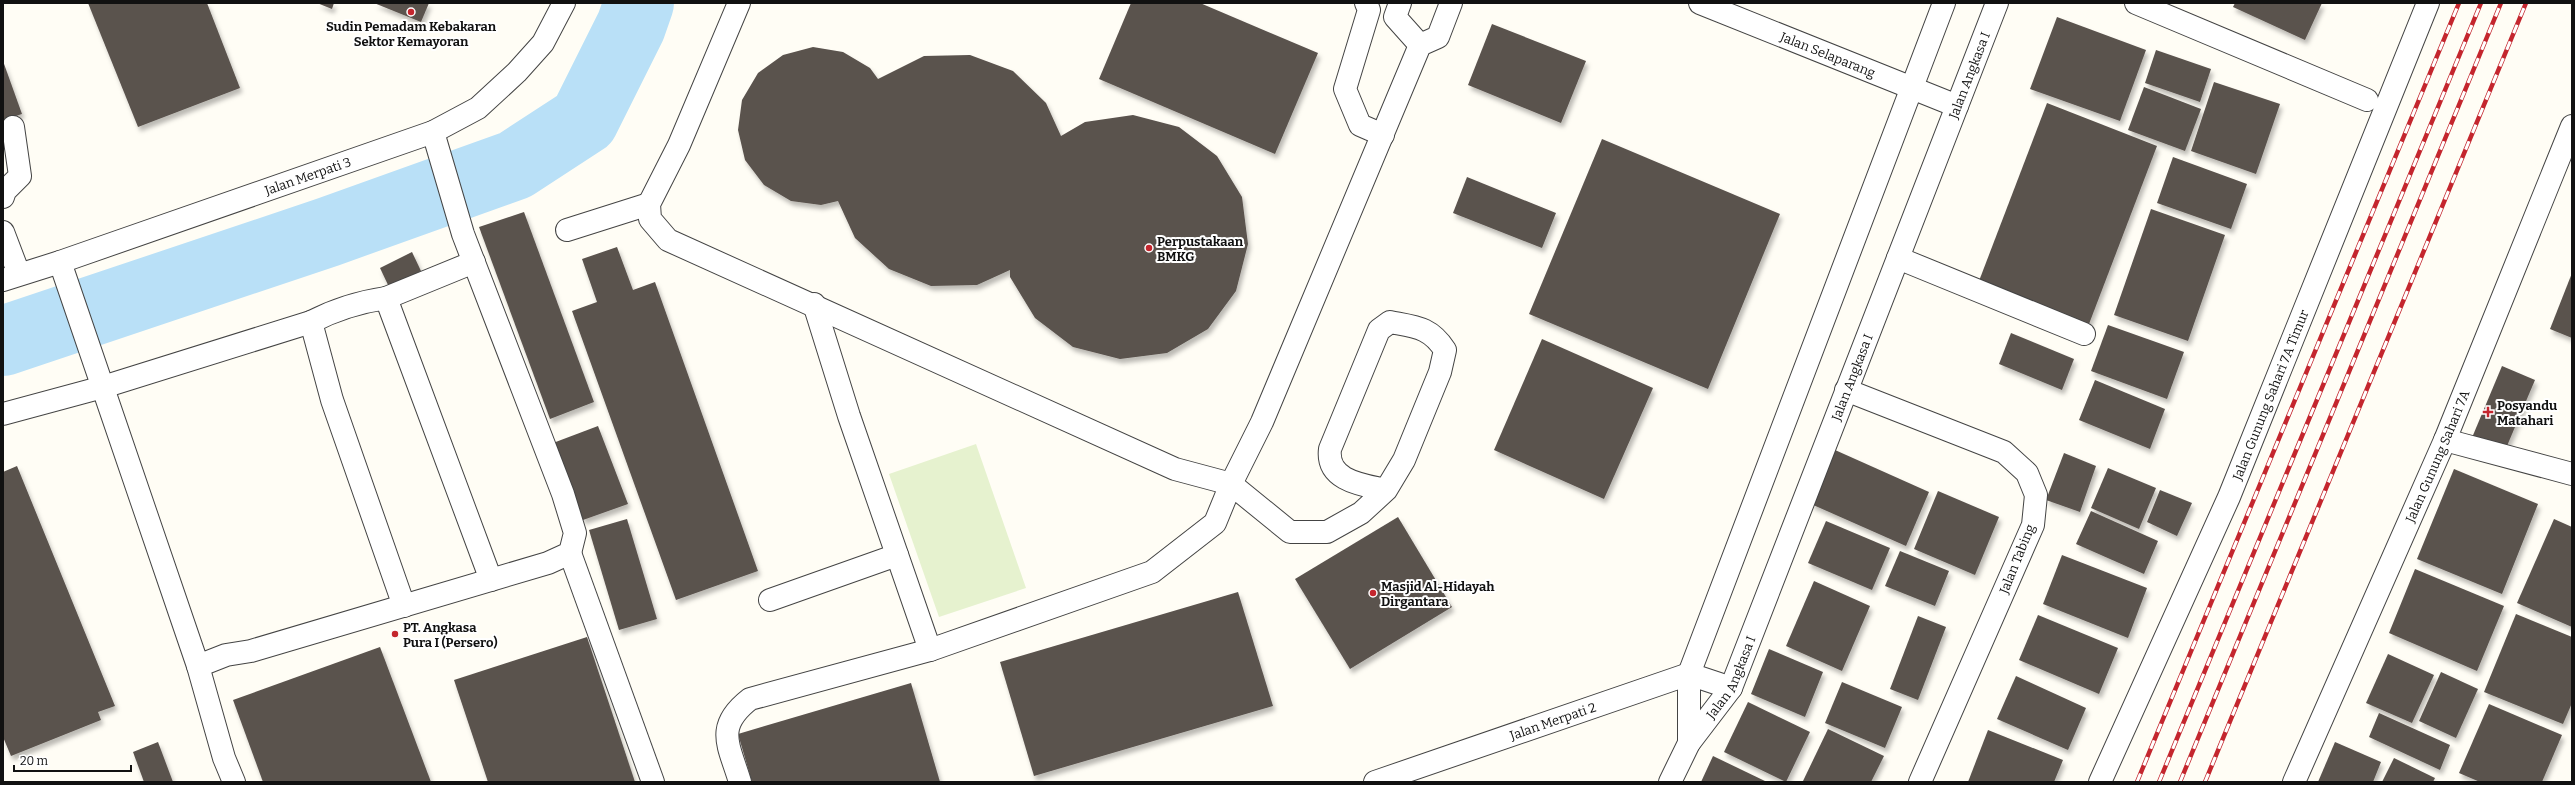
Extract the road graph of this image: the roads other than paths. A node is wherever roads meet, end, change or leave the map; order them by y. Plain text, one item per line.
1 (564, 3) edge
2 (739, 3) edge
3 (1366, 3) edge
4 (1400, 3) edge
5 (1451, 3) edge
6 (1700, 3) edge
7 (1944, 3) edge
8 (1997, 3) edge
9 (2136, 3) edge
10 (2428, 3) edge
11 (1420, 45) junction
12 (1912, 88) junction
13 (2367, 100) dead end
14 (1957, 106) junction
15 (2572, 126) edge
16 (13, 127) dead end
17 (1383, 135) junction
18 (435, 140) junction
19 (3, 197) edge
20 (648, 204) junction
21 (567, 230) dead end
22 (3, 232) edge
23 (1898, 258) junction
24 (60, 262) junction
25 (474, 262) junction
26 (11, 277) edge
27 (386, 298) junction
28 (814, 304) junction
29 (311, 322) junction
30 (2084, 334) dead end
31 (103, 386) junction
32 (1846, 390) junction
33 (3, 414) edge
34 (2445, 440) junction
35 (2572, 474) edge
36 (1232, 484) junction
37 (1386, 490) junction
38 (570, 553) junction
39 (897, 555) junction
40 (491, 580) junction
41 (770, 600) dead end
42 (404, 606) junction
43 (930, 650) junction
44 (198, 666) junction
45 (1689, 674) junction
46 (1731, 688) junction
47 (1690, 743) junction
48 (234, 782) edge
49 (652, 782) edge
50 (740, 782) edge
51 (1375, 782) edge
52 (1670, 782) edge
53 (1920, 782) edge
54 (2100, 782) edge
55 (2294, 782) edge

1 - 18 street, Jalan Merpati 3
2 - 20 street
3 - 17 street
4 - 11 street
5 - 11 street
6 - 12 street, Jalan Selaparang
7 - 12 street, Jalan Angkasa I
8 - 14 street, Jalan Angkasa I
9 - 13 street
10 - 54 street, Jalan Gunung Sahari 7A Timur
11 - 17 street
12 - 14 street, Jalan Selaparang
12 - 45 street, Jalan Angkasa I
14 - 23 street, Jalan Angkasa I
15 - 34 street, Jalan Gunung Sahari 7A
16 - 19 street
17 - 36 street
18 - 24 street, Jalan Merpati 3
18 - 25 street
20 - 21 street
20 - 28 street
22 - 26 street
23 - 30 street
23 - 32 street, Jalan Angkasa I
24 - 26 street, Jalan Merpati 3
24 - 31 street
25 - 27 street
25 - 38 street
27 - 29 street
27 - 40 street
28 - 36 street
28 - 39 street
29 - 31 street
29 - 42 street
31 - 33 street
31 - 44 street
32 - 46 street, Jalan Angkasa I
32 - 53 street, Jalan Tabing
34 - 35 street
34 - 55 street, Jalan Gunung Sahari 7A
36 - 37 street
36 - 43 street
37 - 37 street
38 - 40 street
38 - 49 street
39 - 41 street
39 - 43 street
40 - 42 street
42 - 44 street
43 - 50 street
44 - 48 street
45 - 46 street
45 - 47 street, Jalan Angkasa I
45 - 51 street, Jalan Merpati 2
46 - 47 street, Jalan Angkasa I
47 - 52 street, Jalan Angkasa I

